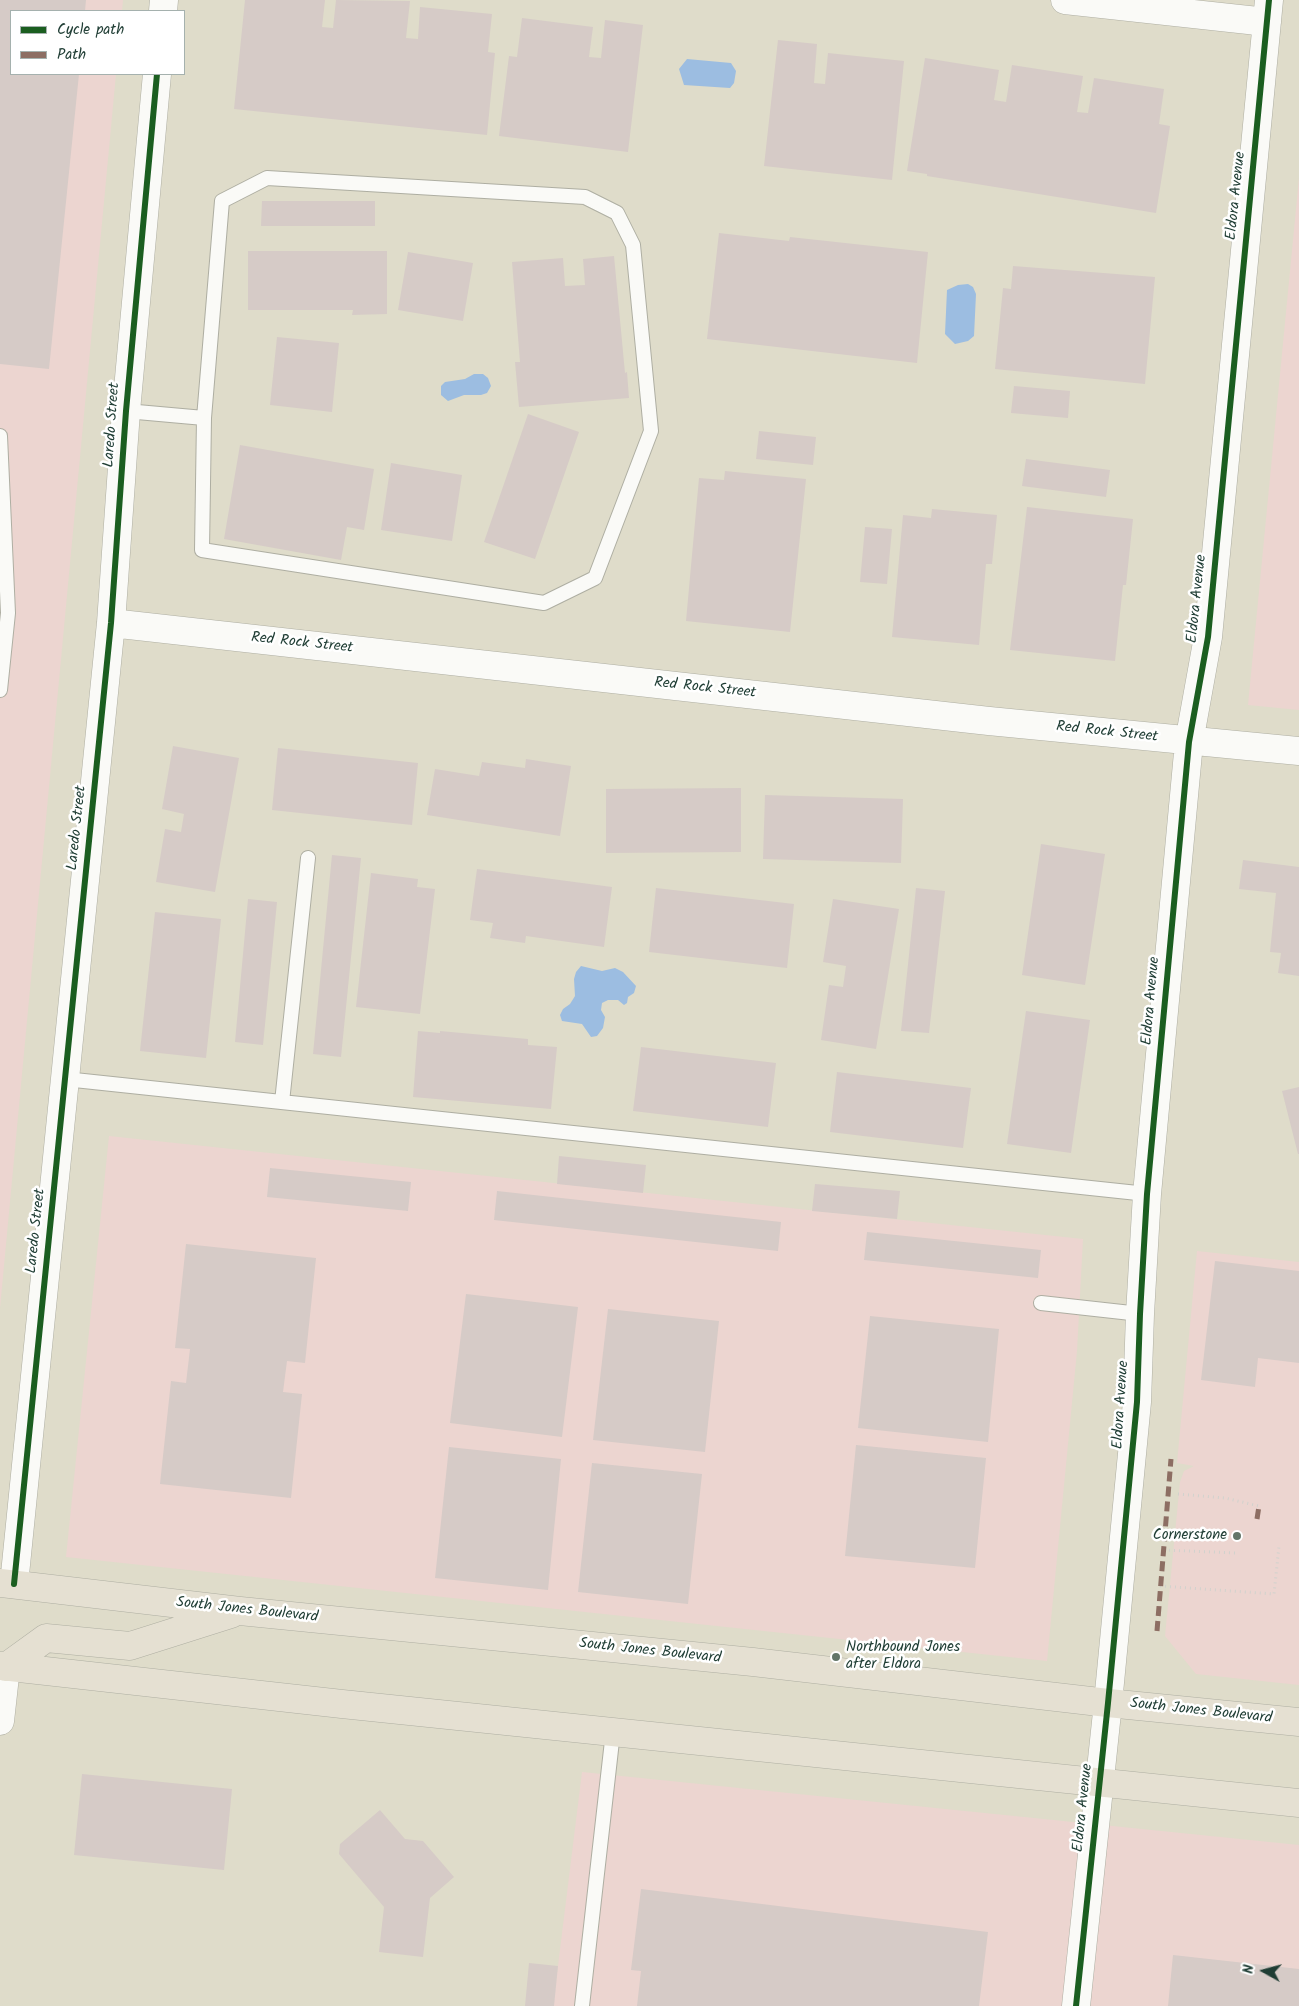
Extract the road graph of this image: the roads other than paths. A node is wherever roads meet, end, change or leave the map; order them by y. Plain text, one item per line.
1 (1065, 0) edge
2 (1268, 11) edge
3 (158, 75) edge
4 (126, 410) junction
5 (204, 418) junction
6 (0, 436) edge
7 (111, 623) junction
8 (0, 690) edge
9 (1189, 742) junction
10 (1299, 751) edge
11 (308, 858) dead end
12 (65, 1079) junction
13 (282, 1102) junction
14 (1147, 1194) junction
15 (1040, 1303) dead end
16 (1140, 1314) junction
17 (7, 1583) edge
18 (240, 1611) junction
19 (3, 1667) edge
20 (1108, 1703) junction
21 (0, 1721) edge
22 (1299, 1722) edge
23 (613, 1732) junction
24 (1098, 1782) junction
25 (1299, 1803) edge
26 (582, 2006) edge
27 (1076, 2006) edge

1 - 2 street
2 - 9 street, Eldora Avenue
3 - 4 street, Laredo Street
4 - 5 lane
4 - 7 street, Laredo Street
5 - 5 lane
6 - 8 lane
7 - 9 street, Red Rock Street
7 - 12 street, Laredo Street
9 - 10 street, Red Rock Street
9 - 14 street, Eldora Avenue
11 - 13 lane
12 - 13 lane
12 - 17 street, Laredo Street
13 - 14 lane
14 - 16 street, Eldora Avenue
15 - 16 lane
16 - 20 street, Eldora Avenue
17 - 18 main road, South Jones Boulevard
18 - 19 main road
18 - 20 main road, South Jones Boulevard
19 - 21 street
19 - 23 main road
20 - 22 main road, South Jones Boulevard
20 - 24 street, Eldora Avenue
23 - 24 main road
23 - 26 lane
24 - 25 main road
24 - 27 street, Eldora Avenue

